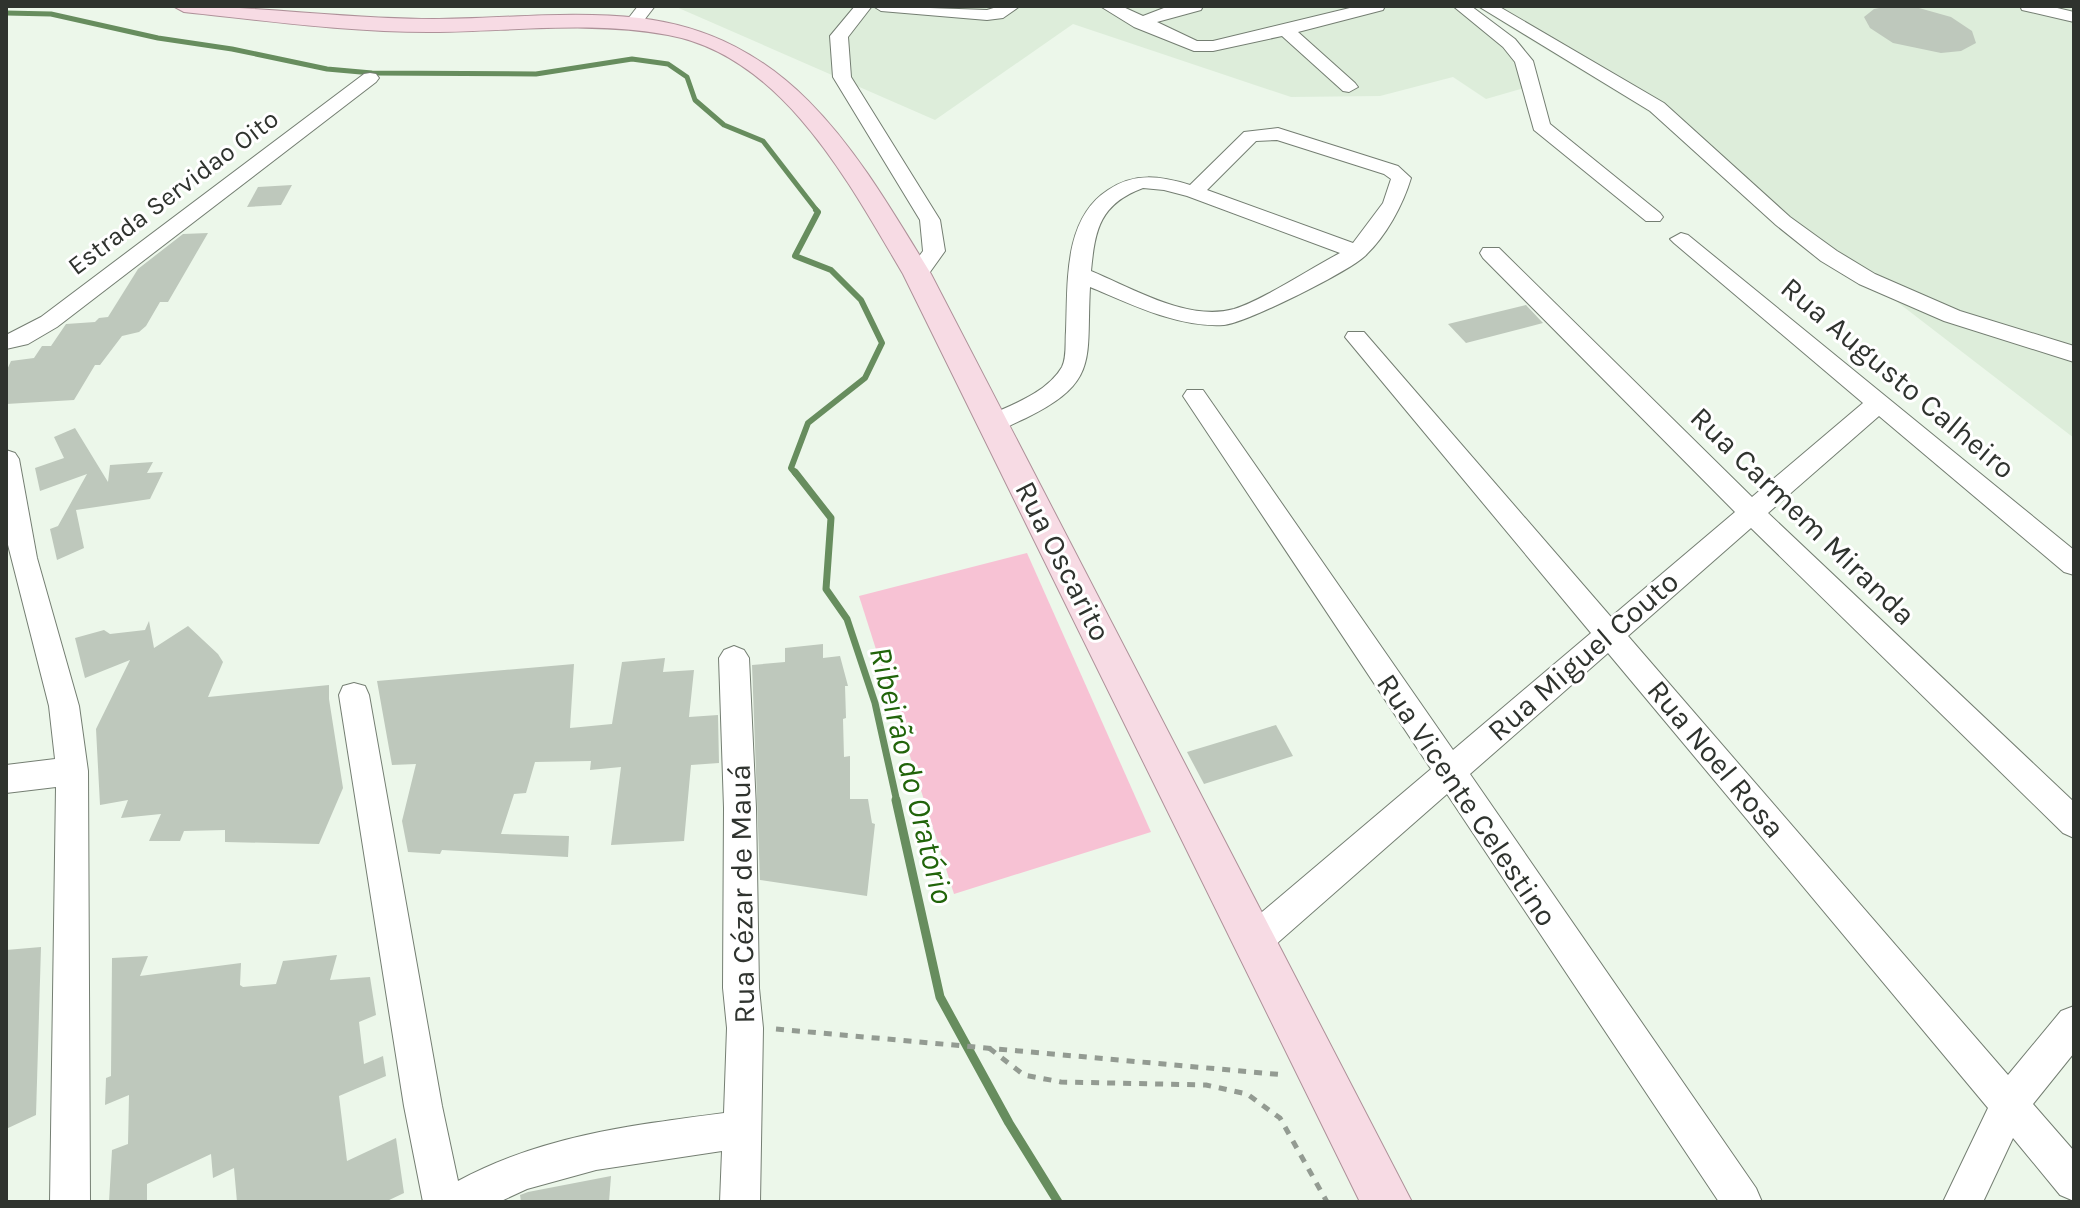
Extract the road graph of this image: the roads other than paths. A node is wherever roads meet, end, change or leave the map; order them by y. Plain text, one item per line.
1 (184, 6) edge
2 (864, 6) edge
3 (881, 6) edge
4 (1012, 6) edge
5 (1108, 6) edge
6 (1195, 6) edge
7 (1377, 6) edge
8 (1461, 6) edge
9 (1486, 6) edge
10 (2028, 6) edge
11 (640, 15) edge
12 (2074, 17) edge
13 (1140, 23) junction
14 (1286, 30) junction
15 (370, 78) dead end
16 (1349, 87) dead end
17 (1194, 192) junction
18 (1653, 217) dead end
19 (1681, 239) dead end
20 (1357, 252) junction
21 (1491, 253) dead end
22 (917, 274) junction
23 (1081, 275) junction
24 (1356, 337) dead end
25 (6, 342) edge
26 (2074, 354) edge
27 (1195, 396) dead end
28 (1877, 404) junction
29 (994, 423) junction
30 (6, 459) edge
31 (1751, 512) junction
32 (2074, 565) edge
33 (1609, 633) junction
34 (734, 658) dead end
35 (354, 695) dead end
36 (72, 771) junction
37 (1447, 772) junction
38 (6, 779) edge
39 (2074, 823) edge
40 (1254, 941) junction
41 (2074, 1024) edge
42 (2009, 1104) junction
43 (741, 1130) junction
44 (2074, 1181) edge
45 (70, 1202) edge
46 (443, 1202) edge
47 (460, 1202) edge
48 (740, 1202) edge
49 (1387, 1202) edge
50 (1742, 1202) edge
51 (1963, 1202) edge

1 - 11 main road, Rua Oscarito
2 - 22 street
3 - 4 street
5 - 13 street
6 - 13 street
7 - 14 street
8 - 18 street
9 - 26 street
10 - 12 street
11 - 22 main road, Rua Oscarito
13 - 14 street
14 - 16 street
15 - 25 street, Estrada Servidao Oito
17 - 20 street
17 - 20 street
17 - 23 street
19 - 28 street, Rua Augusto Calheiro
20 - 23 street
21 - 31 street, Rua Carmem Miranda
22 - 29 main road, Rua Oscarito
23 - 29 street
24 - 33 street, Rua Noel Rosa
27 - 37 street, Rua Vicente Celestino
28 - 31 street, Rua Miguel Couto
28 - 32 street, Rua Augusto Calheiro
29 - 40 main road, Rua Oscarito
30 - 36 street
31 - 33 street, Rua Miguel Couto
31 - 39 street, Rua Carmem Miranda
33 - 37 street, Rua Miguel Couto
33 - 42 street, Rua Noel Rosa
34 - 43 street, Rua Cézar de Mauá
35 - 46 street
36 - 38 street
36 - 45 street
37 - 40 street, Rua Miguel Couto
37 - 50 street, Rua Vicente Celestino
40 - 49 main road, Rua Oscarito
41 - 42 street
42 - 44 street, Rua Noel Rosa
42 - 51 street
43 - 47 street
43 - 48 street, Rua Cézar de Mauá

